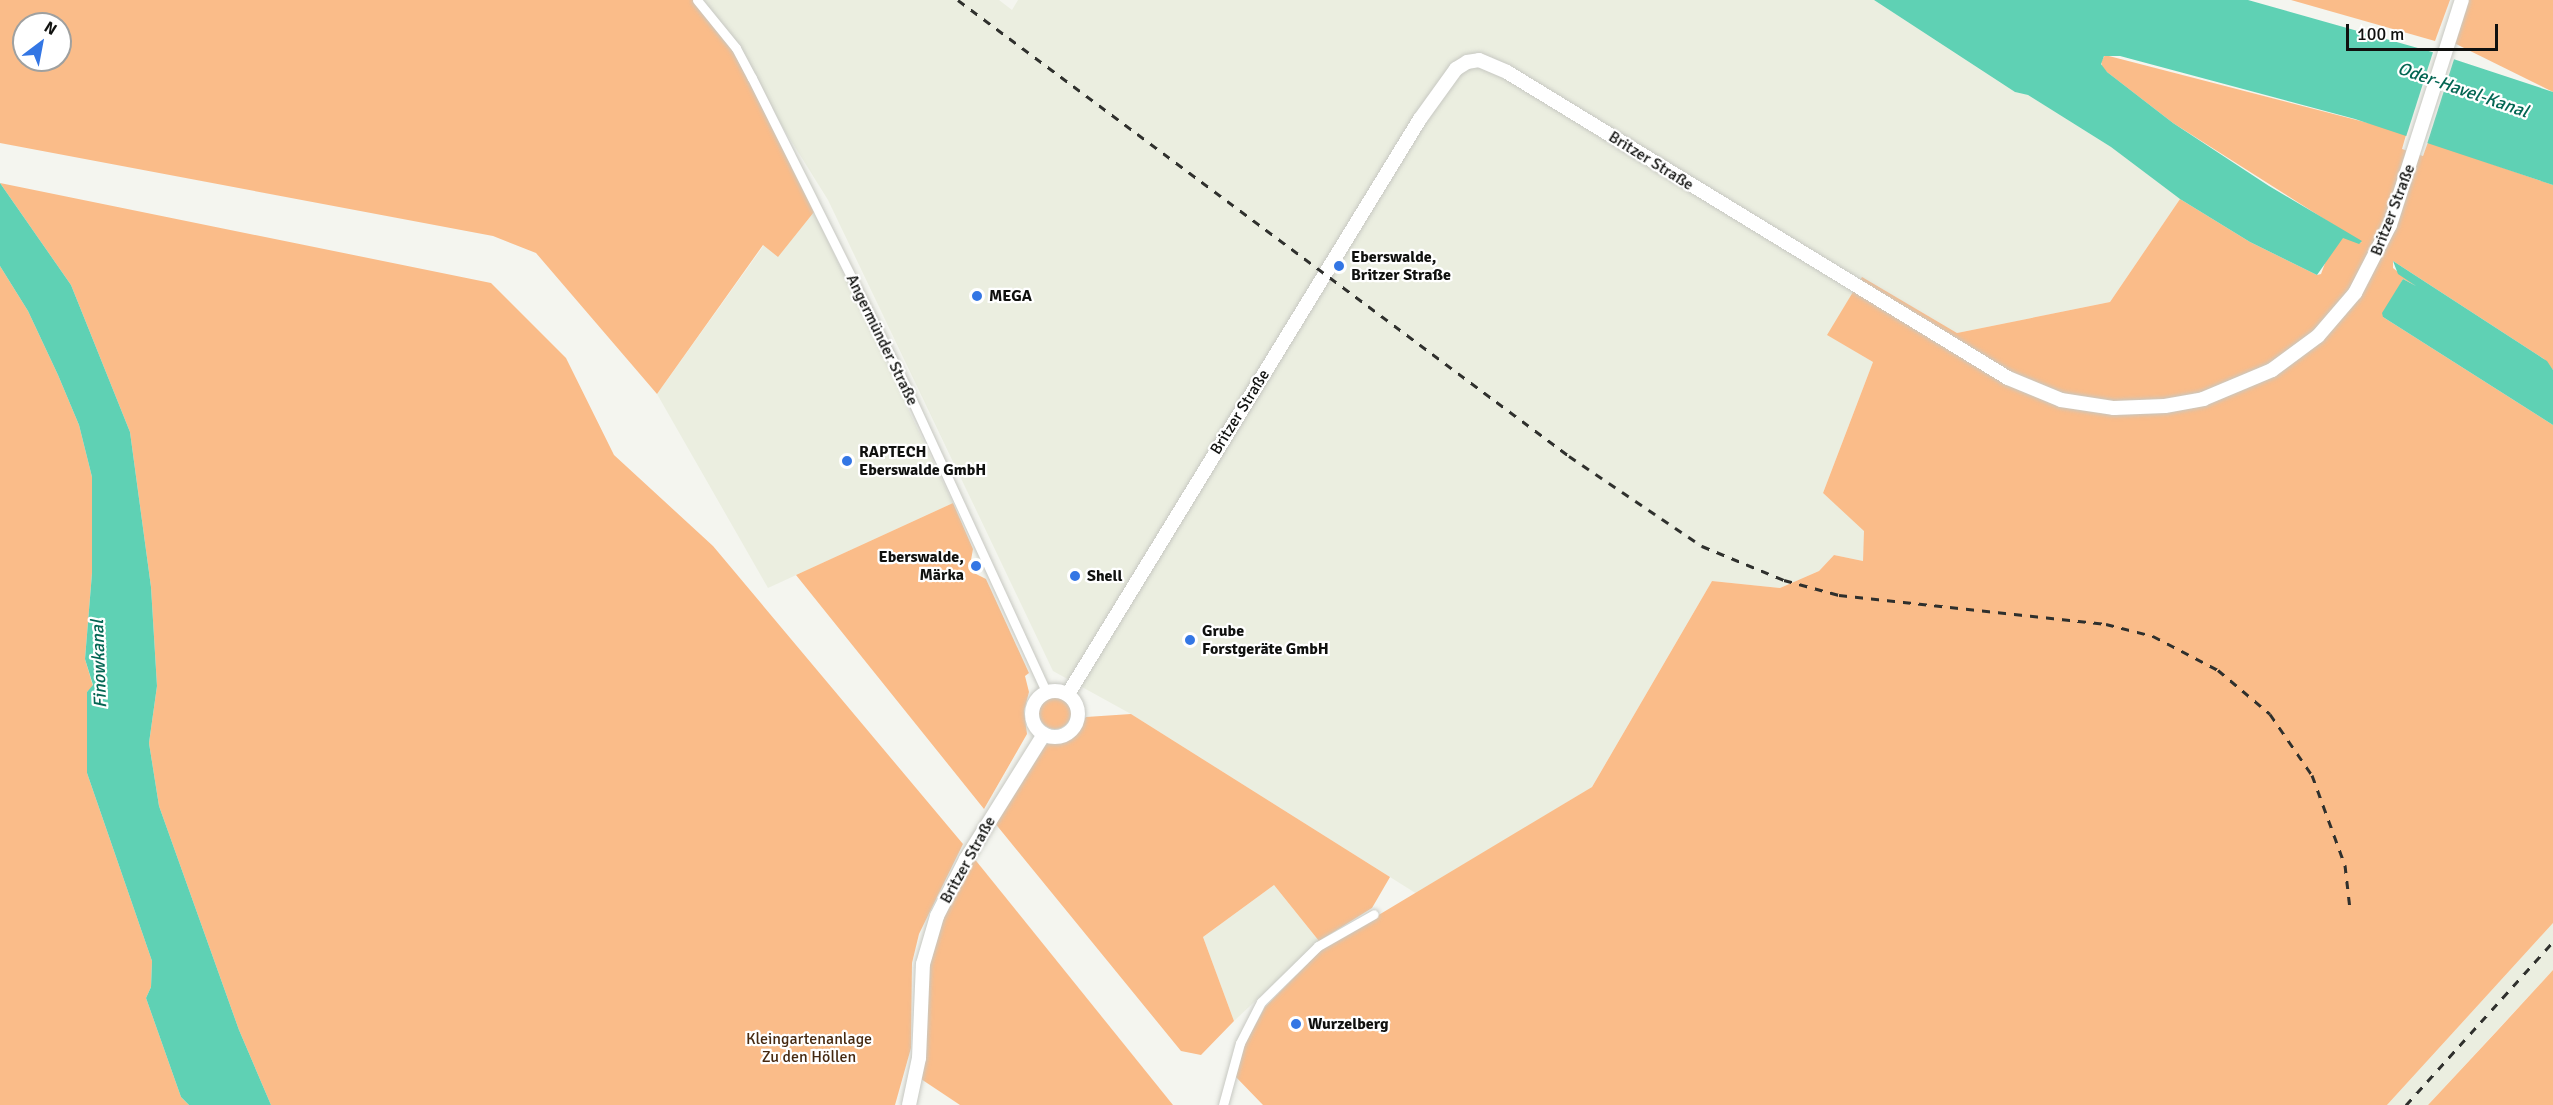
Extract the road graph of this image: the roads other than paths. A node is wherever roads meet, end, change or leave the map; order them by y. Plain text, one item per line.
1 (697, 0) edge
2 (2462, 0) edge
3 (1046, 692) junction
4 (1068, 694) junction
5 (1044, 734) junction
6 (1374, 914) dead end
7 (909, 1105) edge
8 (1222, 1105) edge

1 - 3 street, Angermünder Straße
2 - 4 main road, Britzer Straße
3 - 4 main road
3 - 5 main road
4 - 5 main road
5 - 7 main road, Britzer Straße
6 - 8 street

